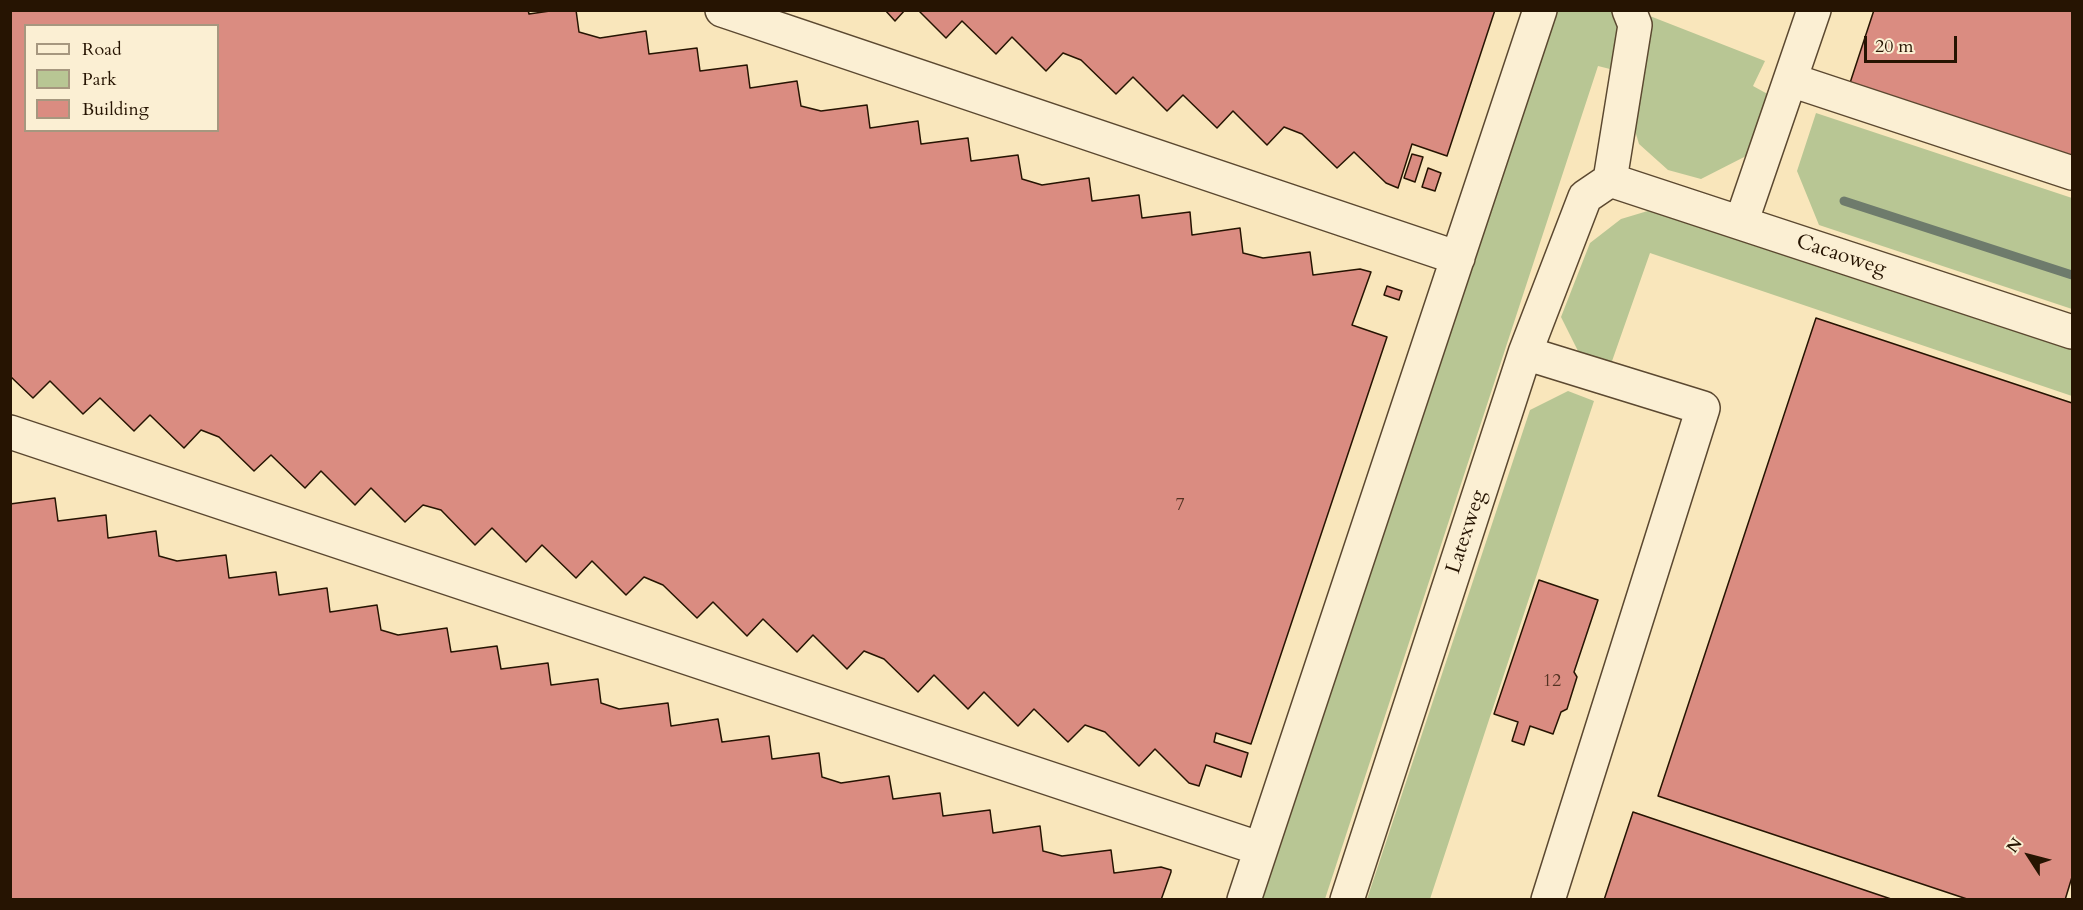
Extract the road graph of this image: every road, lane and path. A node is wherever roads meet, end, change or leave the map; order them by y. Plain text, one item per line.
1 (722, 10) edge
2 (1540, 10) edge
3 (1629, 10) edge
4 (1814, 10) edge
5 (1791, 80) junction
6 (2073, 173) edge
7 (1610, 180) junction
8 (1741, 223) junction
9 (1458, 258) junction
10 (2073, 332) edge
11 (1525, 353) junction
12 (10, 432) edge
13 (1261, 849) junction
14 (1244, 900) edge
15 (1347, 900) edge
16 (1548, 900) edge

1 - 9 street
2 - 9 street
3 - 7 street
4 - 5 street
5 - 6 street
5 - 8 street
7 - 8 street, Cacaoweg
7 - 11 street, Latexweg
8 - 10 street, Cacaoweg
9 - 13 street
11 - 15 street, Latexweg
11 - 16 street
12 - 13 street
13 - 14 street

